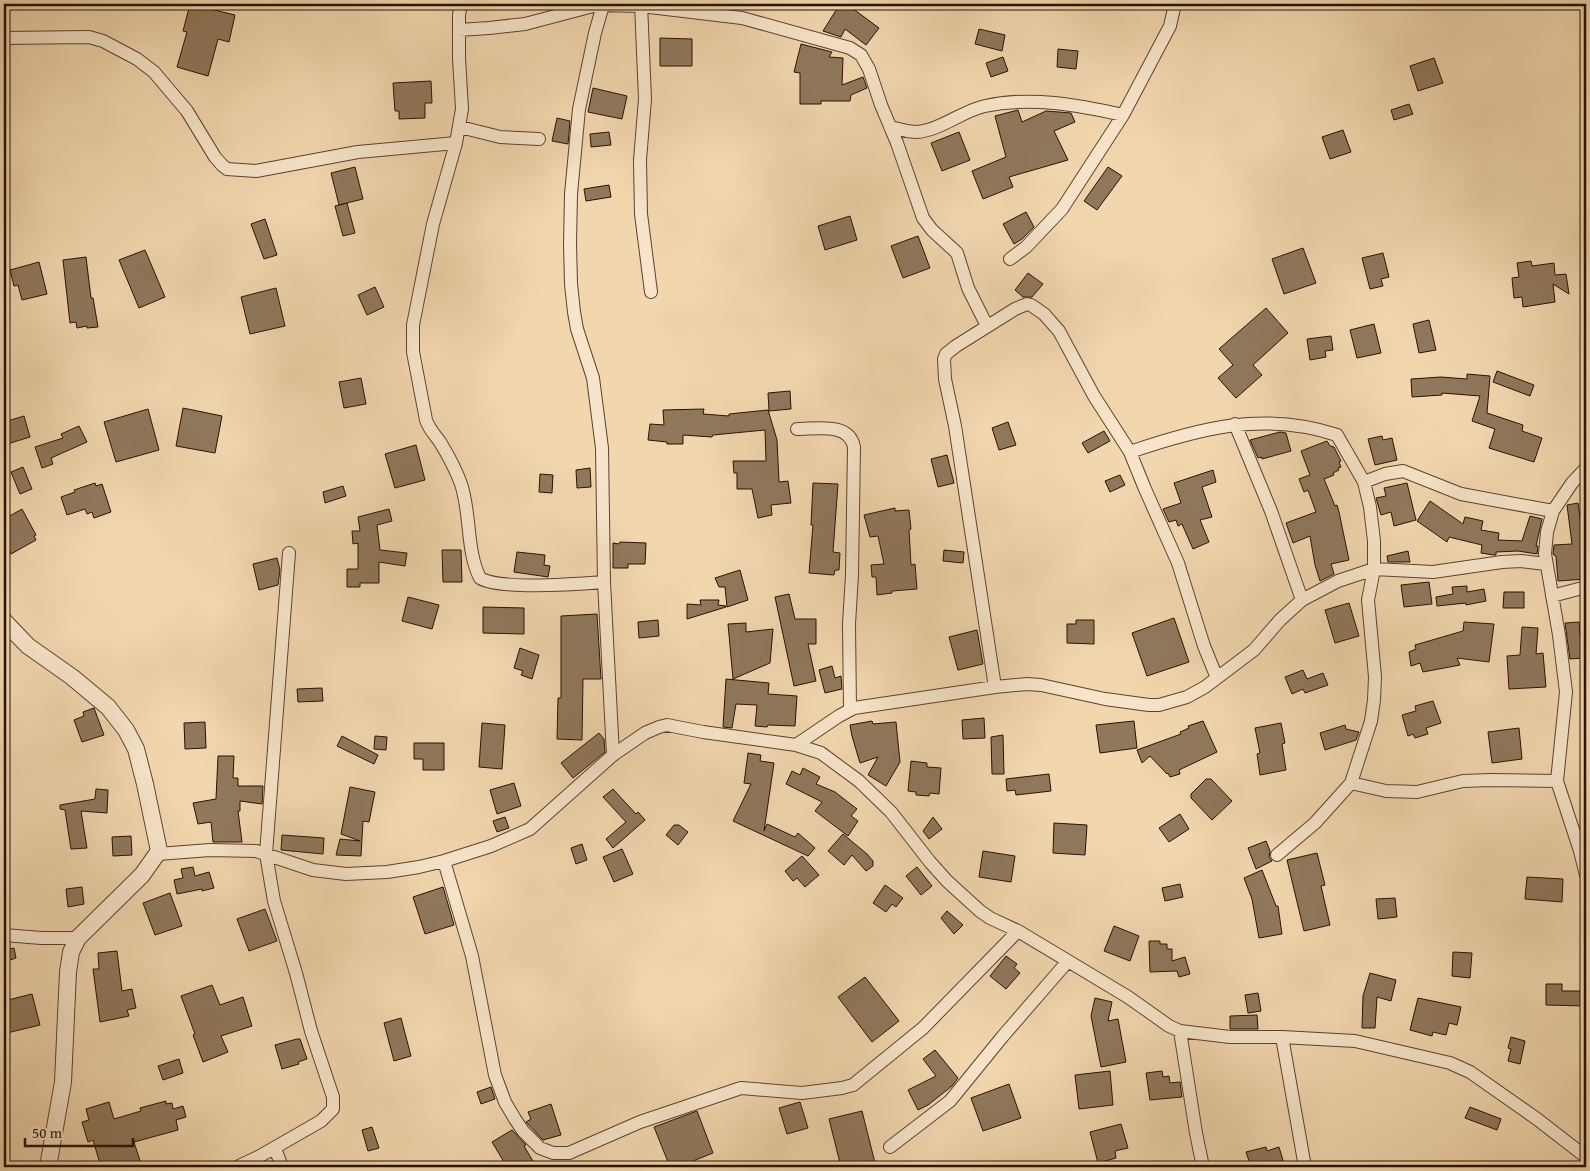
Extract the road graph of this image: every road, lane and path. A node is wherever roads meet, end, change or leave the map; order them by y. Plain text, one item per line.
1 (461, 4) edge
2 (1175, 4) edge
3 (603, 5) edge
4 (641, 5) edge
5 (458, 30) junction
6 (4, 38) edge
7 (1123, 115) junction
8 (460, 127) junction
9 (890, 127) junction
10 (539, 139) dead end
11 (456, 143) junction
12 (1010, 260) dead end
13 (651, 292) dead end
14 (988, 326) junction
15 (1235, 424) junction
16 (797, 429) dead end
17 (1130, 452) junction
18 (1586, 468) edge
19 (1364, 482) junction
20 (1553, 511) junction
21 (289, 553) dead end
22 (1546, 564) junction
23 (1374, 569) junction
24 (604, 582) junction
25 (1586, 587) edge
26 (1552, 596) junction
27 (1302, 600) junction
28 (4, 621) edge
29 (1217, 678) junction
30 (995, 687) junction
31 (850, 709) junction
32 (796, 744) junction
33 (613, 755) junction
34 (1557, 781) junction
35 (1351, 783) junction
36 (158, 854) junction
37 (266, 854) junction
38 (1277, 855) dead end
39 (444, 861) junction
40 (1586, 875) edge
41 (1018, 931) junction
42 (4, 935) edge
43 (78, 938) junction
44 (1068, 961) junction
45 (1180, 1031) junction
46 (1282, 1037) junction
47 (890, 1147) dead end
48 (274, 1148) junction
49 (1586, 1159) edge
50 (48, 1167) edge
51 (236, 1167) edge
52 (282, 1167) edge
53 (1203, 1167) edge
54 (1305, 1167) edge
55 (1583, 1167) edge

1 - 5 street
2 - 7 street
3 - 4 street
3 - 5 street
3 - 24 street
4 - 9 street
4 - 13 street
5 - 8 street
6 - 11 street
7 - 9 street
7 - 12 street
8 - 10 street
8 - 11 street
9 - 14 street
11 - 24 street
14 - 17 street
14 - 30 street
15 - 17 street
15 - 19 street
15 - 27 street
16 - 31 street
17 - 29 street
18 - 20 street
19 - 20 street
19 - 23 street
20 - 22 street
21 - 37 street
22 - 23 street
22 - 26 street
23 - 27 street
23 - 35 street
24 - 33 street
25 - 26 street
26 - 34 street
27 - 29 street
28 - 36 street
29 - 30 street
30 - 31 street
31 - 32 street
32 - 33 street
32 - 41 street
33 - 39 street
34 - 35 street
34 - 40 street
35 - 38 street
36 - 37 street
36 - 43 street
37 - 39 street
37 - 48 street
39 - 41 street
41 - 44 street
42 - 43 street
43 - 50 street
44 - 45 street
44 - 47 street
45 - 46 street
45 - 53 street
46 - 49 street
46 - 54 street
48 - 51 street
48 - 52 street
49 - 55 street

